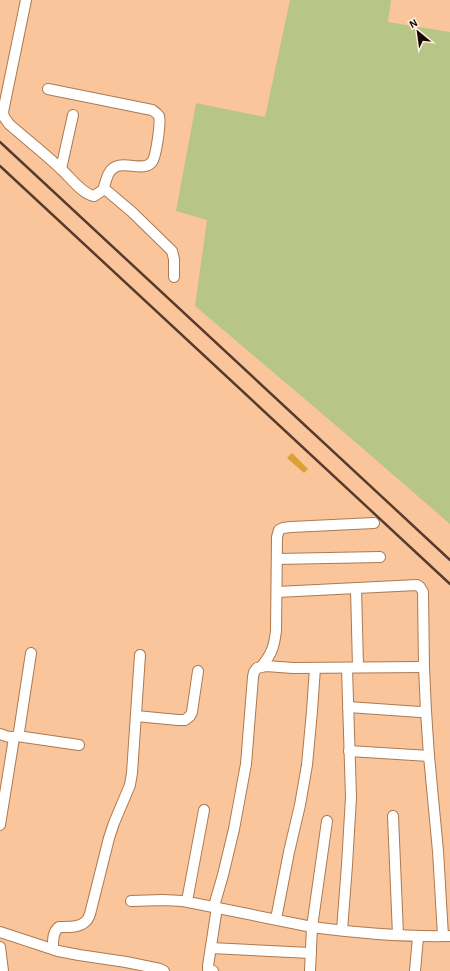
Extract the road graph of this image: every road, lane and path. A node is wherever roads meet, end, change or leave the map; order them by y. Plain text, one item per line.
1 (26, 0) edge
2 (48, 89) dead end
3 (74, 115) dead end
4 (61, 169) junction
5 (103, 190) junction
6 (174, 277) dead end
7 (374, 523) dead end
8 (380, 557) dead end
9 (277, 559) junction
10 (356, 588) junction
11 (277, 592) junction
12 (31, 653) dead end
13 (140, 655) dead end
14 (262, 666) junction
15 (424, 667) junction
16 (315, 668) junction
17 (347, 668) junction
18 (358, 668) junction
19 (198, 671) dead end
20 (348, 707) junction
21 (426, 711) junction
22 (136, 716) junction
23 (0, 734) edge
24 (15, 737) junction
25 (80, 745) dead end
26 (349, 751) junction
27 (429, 756) junction
28 (204, 810) dead end
29 (393, 816) dead end
30 (327, 822) dead end
31 (0, 825) edge
32 (131, 901) dead end
33 (186, 901) junction
34 (215, 907) junction
35 (276, 919) junction
36 (312, 927) junction
37 (342, 930) junction
38 (0, 932) edge
39 (398, 935) junction
40 (447, 936) edge
41 (418, 937) junction
42 (0, 947) edge
43 (211, 948) junction
44 (52, 949) junction
45 (311, 953) junction
46 (3, 971) edge
47 (164, 971) edge
48 (213, 971) edge
49 (310, 971) edge
50 (415, 971) edge

1 - 4 street
2 - 5 street
3 - 4 street
4 - 5 street
5 - 6 street
7 - 9 street
8 - 9 street
9 - 11 street
10 - 11 street
10 - 15 street
10 - 18 street
11 - 14 street
12 - 24 street
13 - 22 street
14 - 16 street
14 - 34 street
15 - 18 street
15 - 21 street
16 - 17 street
16 - 35 street
17 - 18 street
17 - 20 street
19 - 22 street
20 - 21 street
20 - 26 street
21 - 27 street
22 - 44 street
23 - 24 street
24 - 25 street
24 - 31 street
26 - 27 street
26 - 37 street
27 - 40 street
28 - 33 street
29 - 39 street
30 - 36 street
32 - 33 street
33 - 34 street
34 - 35 street
34 - 43 street
35 - 36 street
36 - 37 street
36 - 45 street
37 - 39 street
38 - 44 street
39 - 41 street
40 - 41 street
41 - 50 street
42 - 46 street
43 - 45 street
43 - 48 street
44 - 47 street
45 - 49 street

